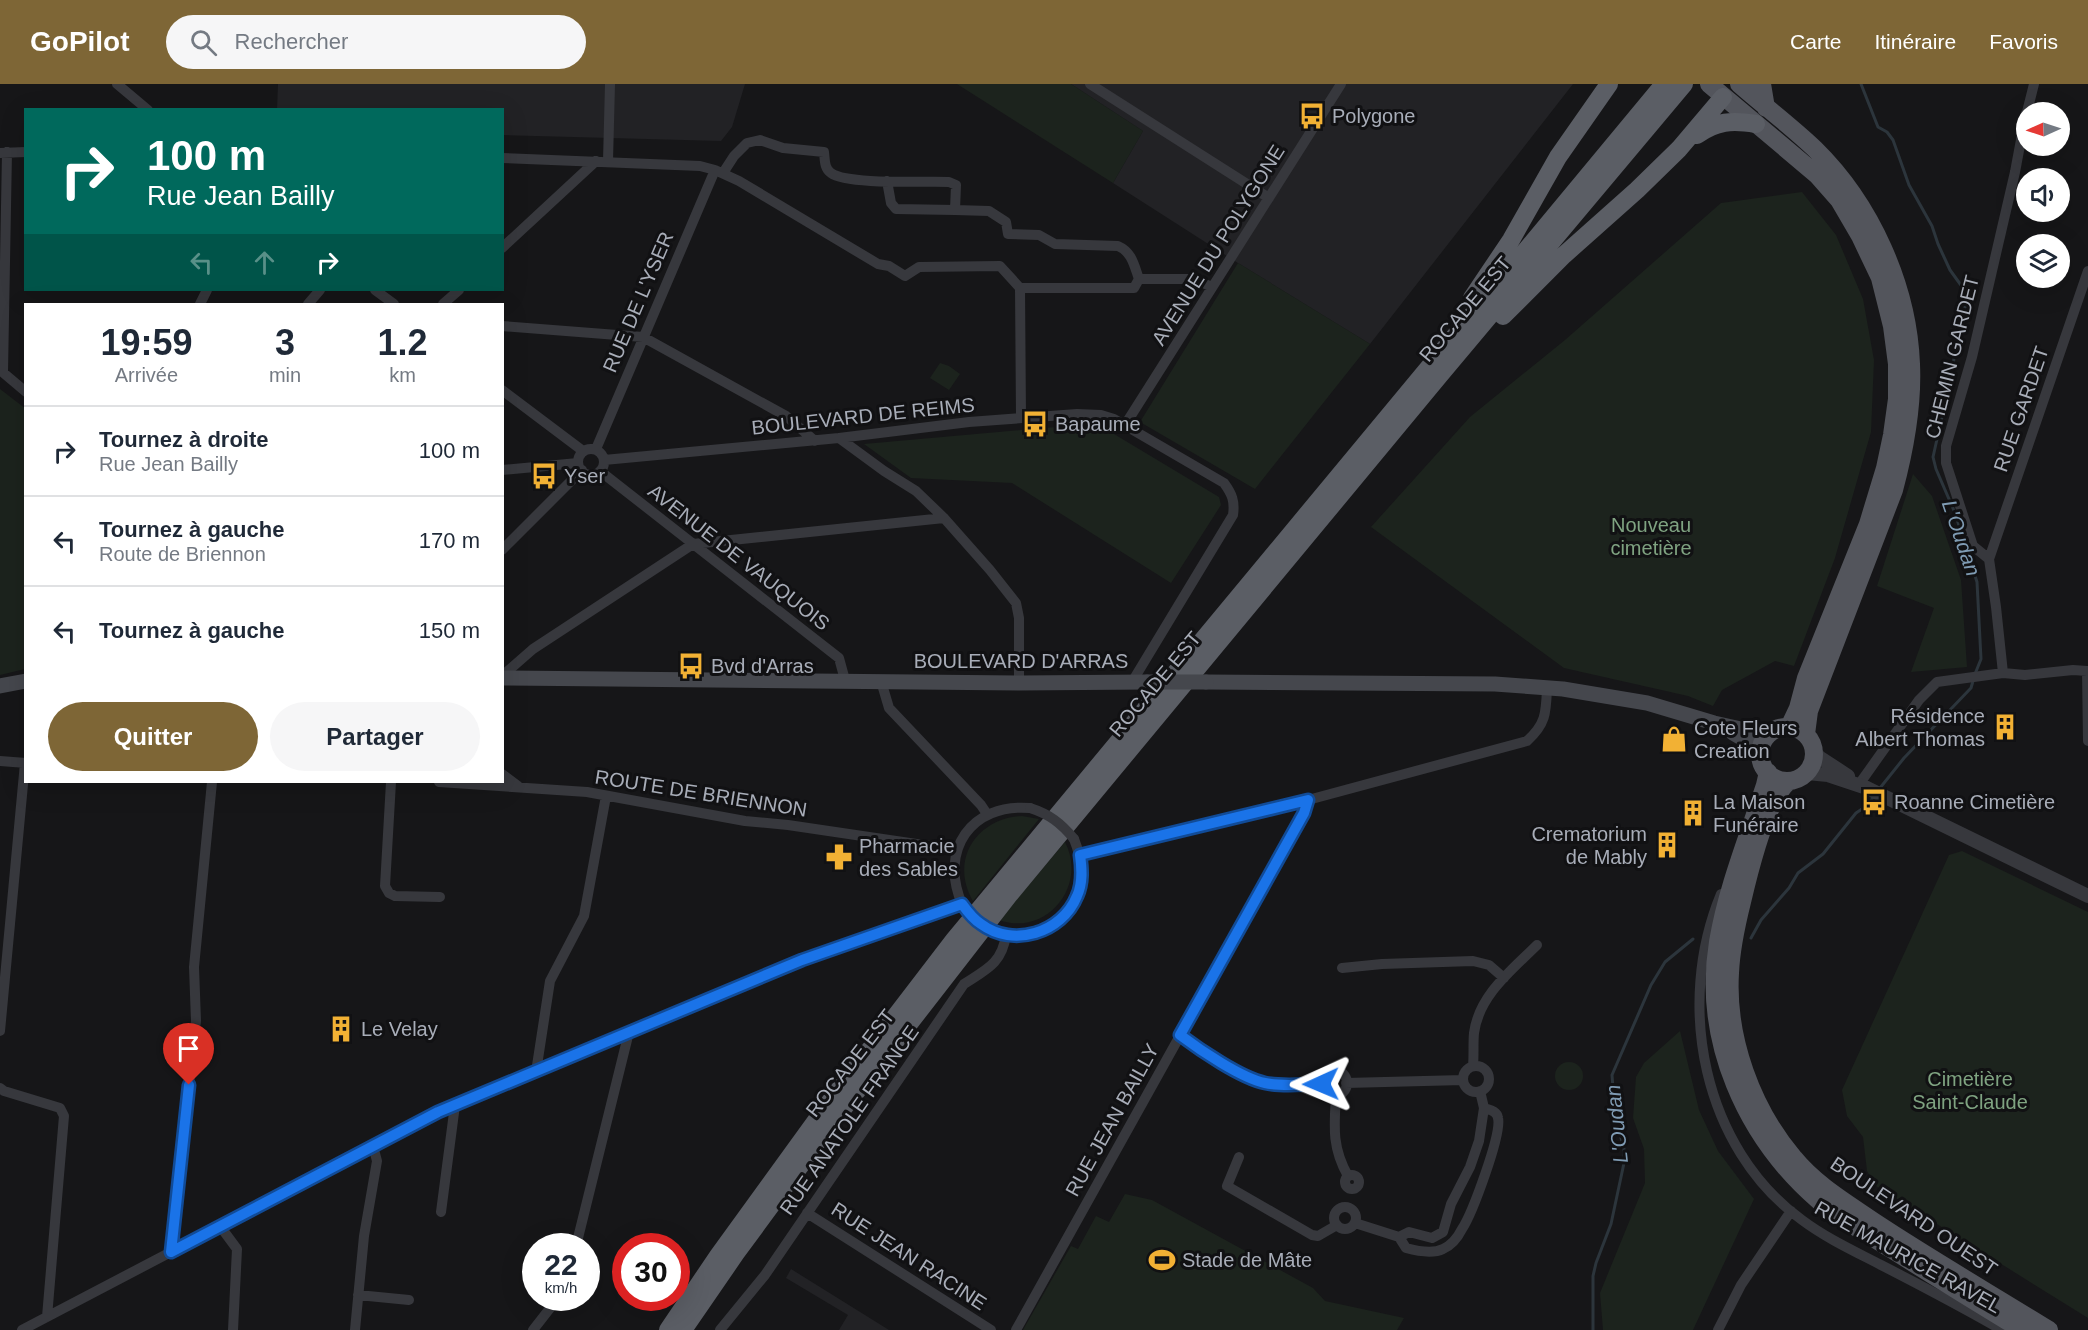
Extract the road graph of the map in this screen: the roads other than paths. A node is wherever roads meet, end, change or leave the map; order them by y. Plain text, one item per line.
1 (117, 84) edge
2 (610, 84) edge
3 (1090, 84) edge
4 (1341, 84) edge
5 (1609, 84) edge
6 (1709, 84) edge
7 (1739, 84) edge
8 (1762, 84) edge
9 (2034, 84) edge
10 (1675, 87) edge
11 (1728, 90) edge
12 (2029, 102) edge
13 (146, 108) edge
14 (1766, 108) junction
15 (1756, 124) junction
16 (1679, 149) junction
17 (3, 152) edge
18 (24, 152) edge
19 (2018, 156) edge
20 (504, 158) edge
21 (596, 161) junction
22 (608, 161) junction
23 (719, 172) junction
24 (887, 181) junction
25 (1269, 198) junction
26 (955, 210) junction
27 (504, 246) edge
28 (2088, 271) edge
29 (1139, 279) junction
30 (1212, 287) junction
31 (1020, 288) junction
32 (319, 291) edge
33 (376, 291) edge
34 (458, 291) edge
35 (309, 303) edge
36 (393, 303) edge
37 (444, 303) edge
38 (504, 326) edge
39 (1454, 335) junction
40 (643, 337) junction
41 (2, 371) edge
42 (1438, 376) junction
43 (24, 390) edge
44 (504, 392) edge
45 (1021, 418) junction
46 (1125, 425) junction
47 (839, 438) junction
48 (815, 441) junction
49 (596, 449) junction
50 (583, 451) junction
51 (604, 460) junction
52 (580, 466) junction
53 (504, 471) edge
54 (600, 471) junction
55 (944, 518) junction
56 (693, 544) junction
57 (504, 548) edge
58 (1989, 559) junction
59 (2087, 670) edge
60 (2002, 674) junction
61 (504, 675) edge
62 (504, 677) edge
63 (845, 680) junction
64 (24, 681) edge
65 (881, 681) junction
66 (1140, 682) junction
67 (1019, 683) junction
68 (0, 686) edge
69 (1547, 688) junction
70 (1714, 723) junction
71 (1789, 727) junction
72 (1806, 734) junction
73 (1768, 735) junction
74 (2088, 741) edge
75 (1814, 751) junction
76 (1760, 752) junction
77 (0, 761) edge
78 (24, 763) edge
79 (24, 772) edge
80 (1768, 772) junction
81 (1807, 773) junction
82 (504, 776) edge
83 (1789, 781) junction
84 (212, 783) edge
85 (391, 783) edge
86 (455, 783) edge
87 (1864, 786) junction
88 (519, 787) junction
89 (606, 796) junction
90 (1308, 800) junction
91 (987, 814) junction
92 (1759, 830) junction
93 (957, 850) junction
94 (1080, 855) junction
95 (2087, 894) edge
96 (440, 897) dead end
97 (962, 904) junction
98 (1006, 935) junction
99 (1537, 945) dead end
100 (4, 950) edge
101 (1342, 968) dead end
102 (1504, 978) junction
103 (0, 1031) edge
104 (629, 1032) junction
105 (1180, 1035) junction
106 (1473, 1066) junction
107 (536, 1072) junction
108 (1463, 1080) junction
109 (1346, 1083) junction
110 (1321, 1084) junction
111 (0, 1088) edge
112 (1480, 1091) junction
113 (1336, 1096) junction
114 (455, 1106) junction
115 (1484, 1108) junction
116 (373, 1146) junction
117 (1239, 1157) dead end
118 (1348, 1208) junction
119 (1791, 1211) junction
120 (441, 1212) dead end
121 (807, 1213) junction
122 (1355, 1223) junction
123 (1337, 1225) junction
124 (220, 1226) junction
125 (579, 1233) edge
126 (1399, 1237) junction
127 (171, 1252) junction
128 (358, 1295) junction
129 (409, 1300) dead end
130 (548, 1311) edge
131 (47, 1317) junction
132 (22, 1330) edge
133 (232, 1330) edge
134 (355, 1330) edge
135 (533, 1330) edge
136 (668, 1330) edge
137 (683, 1330) edge
138 (720, 1330) edge
139 (991, 1330) edge
140 (1016, 1330) edge
141 (1718, 1330) edge
142 (2002, 1330) edge
143 (2022, 1330) edge
144 (2049, 1330) edge

1 - 13 street
2 - 22 street
3 - 25 street
4 - 25 street, AVENUE DU POLYGONE
5 - 39 highway
6 - 11 main road
7 - 14 main road
8 - 14 main road
9 - 12 street, CHEMIN GARDET
10 - 39 highway, ROCADE EST
10 - 42 highway, ROCADE EST
11 - 15 main road
11 - 16 highway
14 - 72 main road
15 - 16 highway
15 - 71 main road
16 - 42 highway
17 - 18 street
17 - 41 street
19 - 58 street, CHEMIN GARDET
20 - 21 street
21 - 22 street
21 - 27 street
22 - 23 street
23 - 24 street, RUE DE L'YSER
23 - 31 street
23 - 40 street, RUE DE L'YSER
24 - 26 street
24 - 26 street
25 - 30 street, AVENUE DU POLYGONE
26 - 29 street
28 - 58 street, RUE GARDET
29 - 30 street
29 - 31 street
30 - 46 street, AVENUE DU POLYGONE
31 - 45 street
32 - 35 street
33 - 36 street
34 - 37 street
38 - 40 street
39 - 136 highway, ROCADE EST
40 - 48 street
40 - 49 street, RUE DE L'YSER
41 - 43 street
42 - 137 highway, ROCADE EST
44 - 50 street
45 - 46 street, BOULEVARD DE REIMS
45 - 47 street, BOULEVARD DE REIMS
46 - 66 street, BOULEVARD DE REIMS
47 - 48 street, BOULEVARD DE REIMS
47 - 55 street
48 - 51 street, BOULEVARD DE REIMS
49 - 50 street
49 - 51 street
50 - 52 street
51 - 54 street
52 - 53 street
52 - 54 street
52 - 57 street
54 - 56 street, AVENUE DE VAUQUOIS
55 - 56 street
55 - 67 street
56 - 61 street
56 - 63 street, AVENUE DE VAUQUOIS
58 - 60 street
59 - 60 street
59 - 74 street
60 - 87 street
62 - 63 main road, BOULEVARD D'ARRAS
63 - 65 main road, BOULEVARD D'ARRAS
64 - 68 main road
65 - 67 main road, BOULEVARD D'ARRAS
65 - 91 street
66 - 67 main road, BOULEVARD D'ARRAS
66 - 69 main road, BOULEVARD D'ARRAS, bridge
69 - 70 main road, BOULEVARD D'ARRAS
69 - 90 street
70 - 73 main road, BOULEVARD D'ARRAS
70 - 76 main road, BOULEVARD D'ARRAS
71 - 72 main road
71 - 73 main road
72 - 75 main road
73 - 76 main road
75 - 81 main road
75 - 87 street
76 - 80 main road
77 - 78 street
79 - 100 street
80 - 83 main road
80 - 92 main road, BOULEVARD OUEST
81 - 83 main road
81 - 87 street
82 - 88 street
83 - 92 main road, BOULEVARD OUEST
84 - 127 street
85 - 96 street
86 - 88 street, ROUTE DE BRIENNON
87 - 95 street
88 - 89 street, ROUTE DE BRIENNON
89 - 93 street, ROUTE DE BRIENNON
89 - 107 street
90 - 94 street
90 - 105 street, RUE JEAN BAILLY
91 - 93 street
91 - 94 street, bridge
92 - 119 street, RUE MAURICE RAVEL
92 - 143 main road, BOULEVARD OUEST
92 - 144 main road, BOULEVARD OUEST
93 - 97 street
94 - 98 street
97 - 98 street, bridge
97 - 104 street
98 - 121 street, RUE ANATOLE FRANCE
99 - 102 street
100 - 103 street
101 - 102 street
102 - 106 street
104 - 107 street
104 - 125 street
105 - 110 street
105 - 140 street, RUE JEAN BAILLY
106 - 108 street
106 - 112 street
107 - 114 street
108 - 109 street
108 - 112 street
109 - 110 street
109 - 113 street
110 - 113 street
111 - 131 street
112 - 115 street
113 - 118 street
114 - 116 street
114 - 120 street
115 - 126 street
115 - 126 street
116 - 124 street
116 - 128 street
117 - 123 street
118 - 122 street
118 - 123 street
119 - 141 street
119 - 142 street, RUE MAURICE RAVEL
121 - 138 street, RUE ANATOLE FRANCE
121 - 139 street, RUE JEAN RACINE
122 - 123 street
122 - 126 street
124 - 127 street
124 - 133 street
127 - 131 street
128 - 129 street
128 - 134 street
130 - 135 street
131 - 132 street

